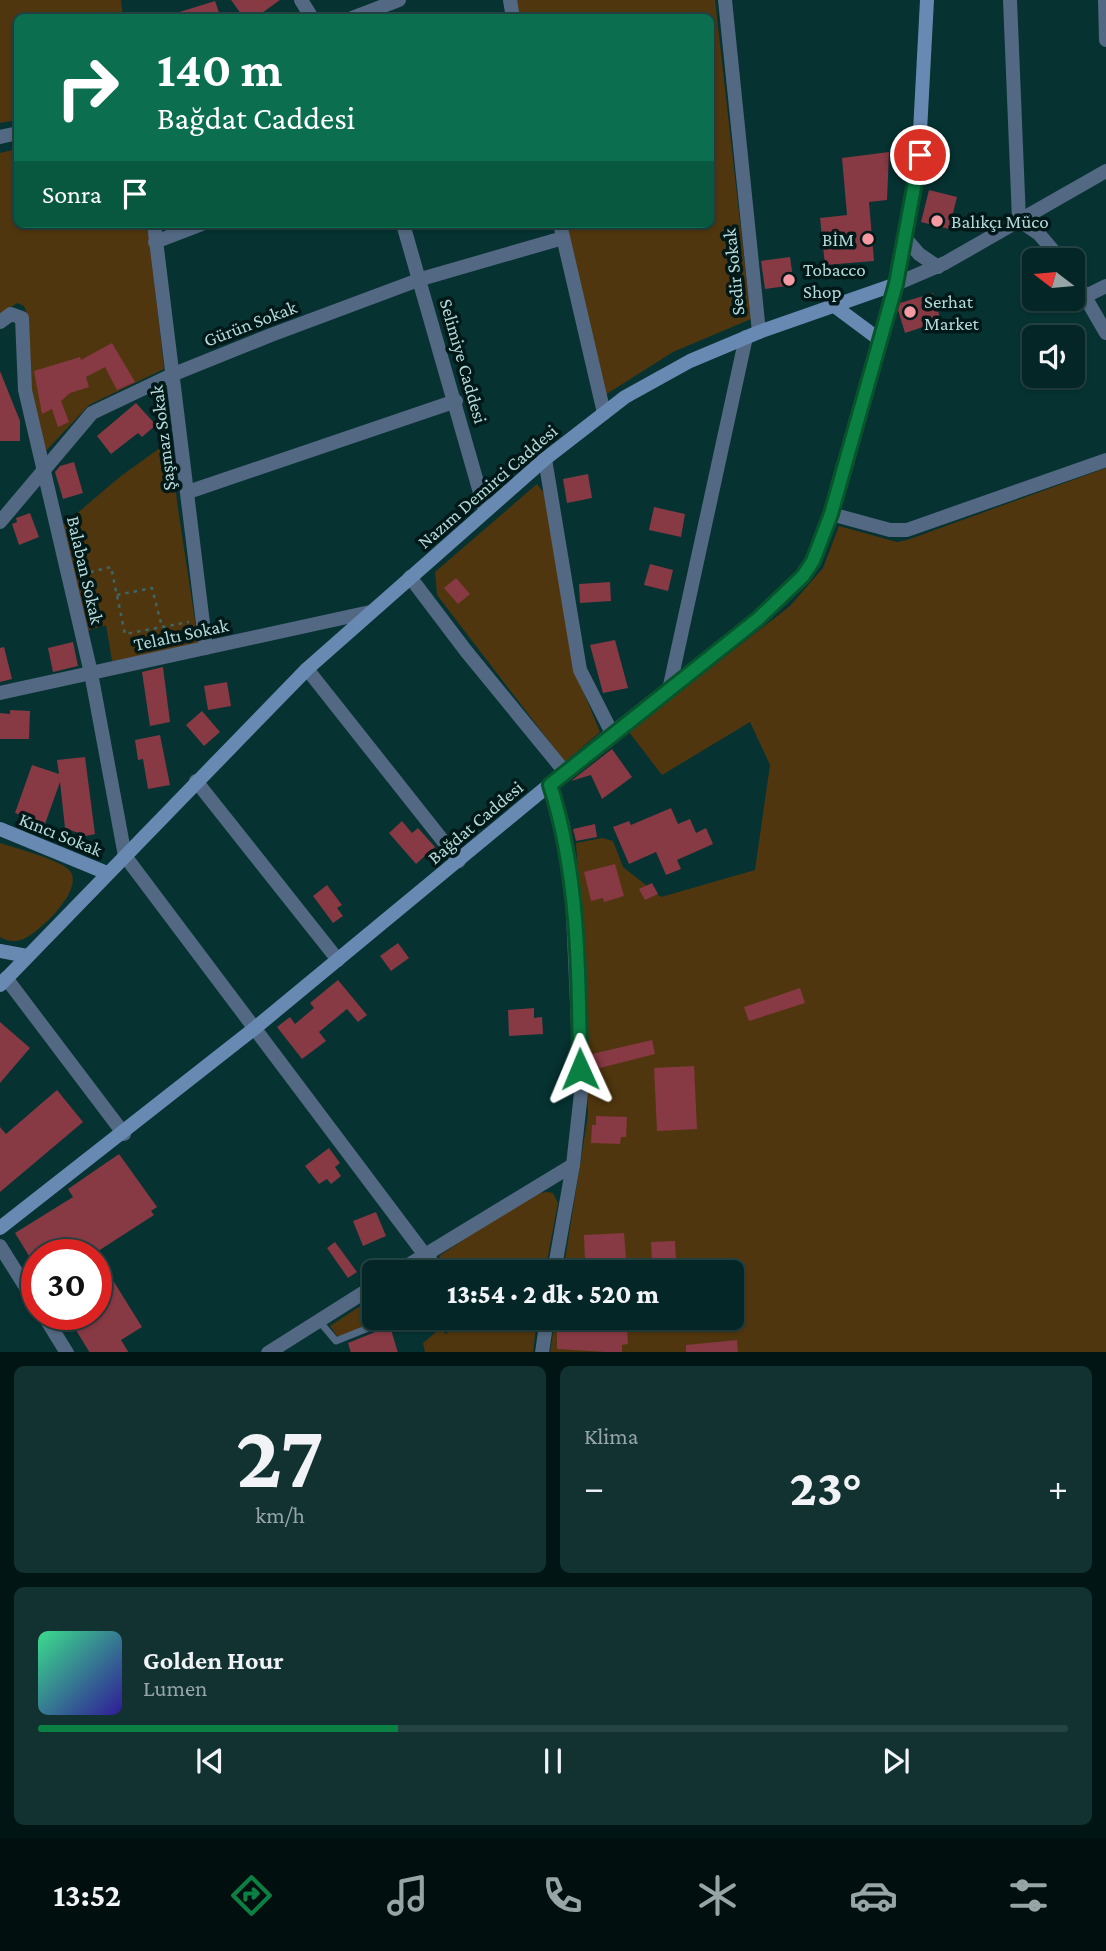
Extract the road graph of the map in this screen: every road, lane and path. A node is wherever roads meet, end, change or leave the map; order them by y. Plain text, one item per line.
1 (399, 0) edge
2 (725, 0) edge
3 (927, 0) edge
4 (1010, 0) edge
5 (1105, 0) edge
6 (362, 14) edge
7 (1106, 40) edge
8 (1106, 171) edge
9 (1019, 220) junction
10 (154, 228) edge
11 (192, 228) edge
12 (403, 228) edge
13 (561, 231) edge
14 (906, 239) junction
15 (155, 242) junction
16 (1051, 248) edge
17 (938, 267) junction
18 (421, 279) junction
19 (896, 284) junction
20 (1106, 286) edge
21 (1086, 296) joint
22 (833, 305) junction
23 (0, 322) edge
24 (1106, 333) edge
25 (752, 334) junction
26 (880, 340) junction
27 (174, 374) junction
28 (456, 401) junction
29 (604, 413) junction
30 (545, 458) junction
31 (1106, 460) edge
32 (43, 470) junction
33 (188, 492) junction
34 (485, 510) junction
35 (831, 514) junction
36 (0, 522) edge
37 (68, 577) junction
38 (410, 577) junction
39 (117, 595) junction
40 (370, 612) junction
41 (202, 620) junction
42 (162, 627) junction
43 (206, 648) junction
44 (307, 669) junction
45 (91, 673) junction
46 (669, 690) junction
47 (0, 693) edge
48 (612, 733) junction
49 (565, 772) junction
50 (196, 781) junction
51 (550, 785) junction
52 (0, 829) edge
53 (125, 856) junction
54 (459, 861) junction
55 (107, 873) junction
56 (0, 951) edge
57 (27, 956) junction
58 (338, 960) junction
59 (3, 981) edge
60 (255, 1028) junction
61 (124, 1134) junction
62 (573, 1165) junction
63 (0, 1228) edge
64 (0, 1246) edge
65 (427, 1253) junction
66 (416, 1260) edge
67 (432, 1260) edge
68 (556, 1260) edge
69 (21, 1279) edge
70 (362, 1294) edge
71 (319, 1321) junction
72 (52, 1330) edge
73 (363, 1330) edge
74 (545, 1330) edge
75 (65, 1352) edge
76 (270, 1352) edge
77 (542, 1352) edge

1 - 6 street
2 - 25 street, Sedir Sokak
3 - 14 main road, Bağdat Caddesi
4 - 9 street
5 - 7 street
8 - 9 street, Nazım Demirci Caddesi
9 - 16 street
9 - 17 street, Nazım Demirci Caddesi
10 - 15 street, Şaşmaz Sokak
11 - 15 street
12 - 18 street, Selimiye Caddesi
13 - 18 street, Gürün Sokak
13 - 29 street
14 - 17 street
14 - 19 main road, Bağdat Caddesi
15 - 27 street, Şaşmaz Sokak
17 - 19 street, Nazım Demirci Caddesi
18 - 27 street, Gürün Sokak
18 - 28 street, Selimiye Caddesi
19 - 22 main road, Nazım Demirci Caddesi
19 - 26 main road, Bağdat Caddesi
20 - 21 street
21 - 24 street
22 - 25 main road, Nazım Demirci Caddesi
22 - 26 main road
23 - 32 street, Balaban Sokak
25 - 29 main road, Nazım Demirci Caddesi
25 - 46 street, Sedir Sokak
26 - 35 main road, Bağdat Caddesi
27 - 32 street, Gürün Sokak
27 - 33 street, Şaşmaz Sokak
28 - 33 street
28 - 34 street, Selimiye Caddesi
29 - 30 main road, Nazım Demirci Caddesi
30 - 34 main road, Nazım Demirci Caddesi
30 - 48 street
31 - 35 street
32 - 36 street, Gürün Sokak
32 - 37 street, Balaban Sokak
33 - 41 street, Şaşmaz Sokak
34 - 38 main road, Nazım Demirci Caddesi
35 - 46 main road, Bağdat Caddesi
37 - 39 path
37 - 45 street, Balaban Sokak
38 - 40 main road, Nazım Demirci Caddesi
38 - 49 street
39 - 42 path
39 - 42 path
40 - 43 street, Telaltı Sokak
40 - 44 main road, Nazım Demirci Caddesi
41 - 42 path
41 - 43 street, Şaşmaz Sokak
43 - 45 street, Telaltı Sokak
44 - 50 main road, Nazım Demirci Caddesi
44 - 54 street
45 - 47 street, Telaltı Sokak
45 - 53 street, Balaban Sokak
46 - 48 main road, Bağdat Caddesi
48 - 49 main road, Bağdat Caddesi
49 - 51 main road, Bağdat Caddesi
50 - 53 main road, Nazım Demirci Caddesi
50 - 58 street
51 - 54 main road, Bağdat Caddesi
51 - 62 street
52 - 55 main road, Kıncı Sokak
53 - 55 main road, Nazım Demirci Caddesi
53 - 60 street
54 - 58 main road, Bağdat Caddesi
55 - 57 main road, Nazım Demirci Caddesi
56 - 57 main road
57 - 59 main road, Nazım Demirci Caddesi
58 - 60 main road, Bağdat Caddesi
59 - 61 street
60 - 61 main road, Bağdat Caddesi
60 - 65 street
61 - 63 main road, Bağdat Caddesi
62 - 65 street
62 - 68 street
64 - 69 street
65 - 66 street
65 - 67 lane
70 - 71 street
71 - 73 lane
71 - 76 street
72 - 75 street
74 - 77 street

